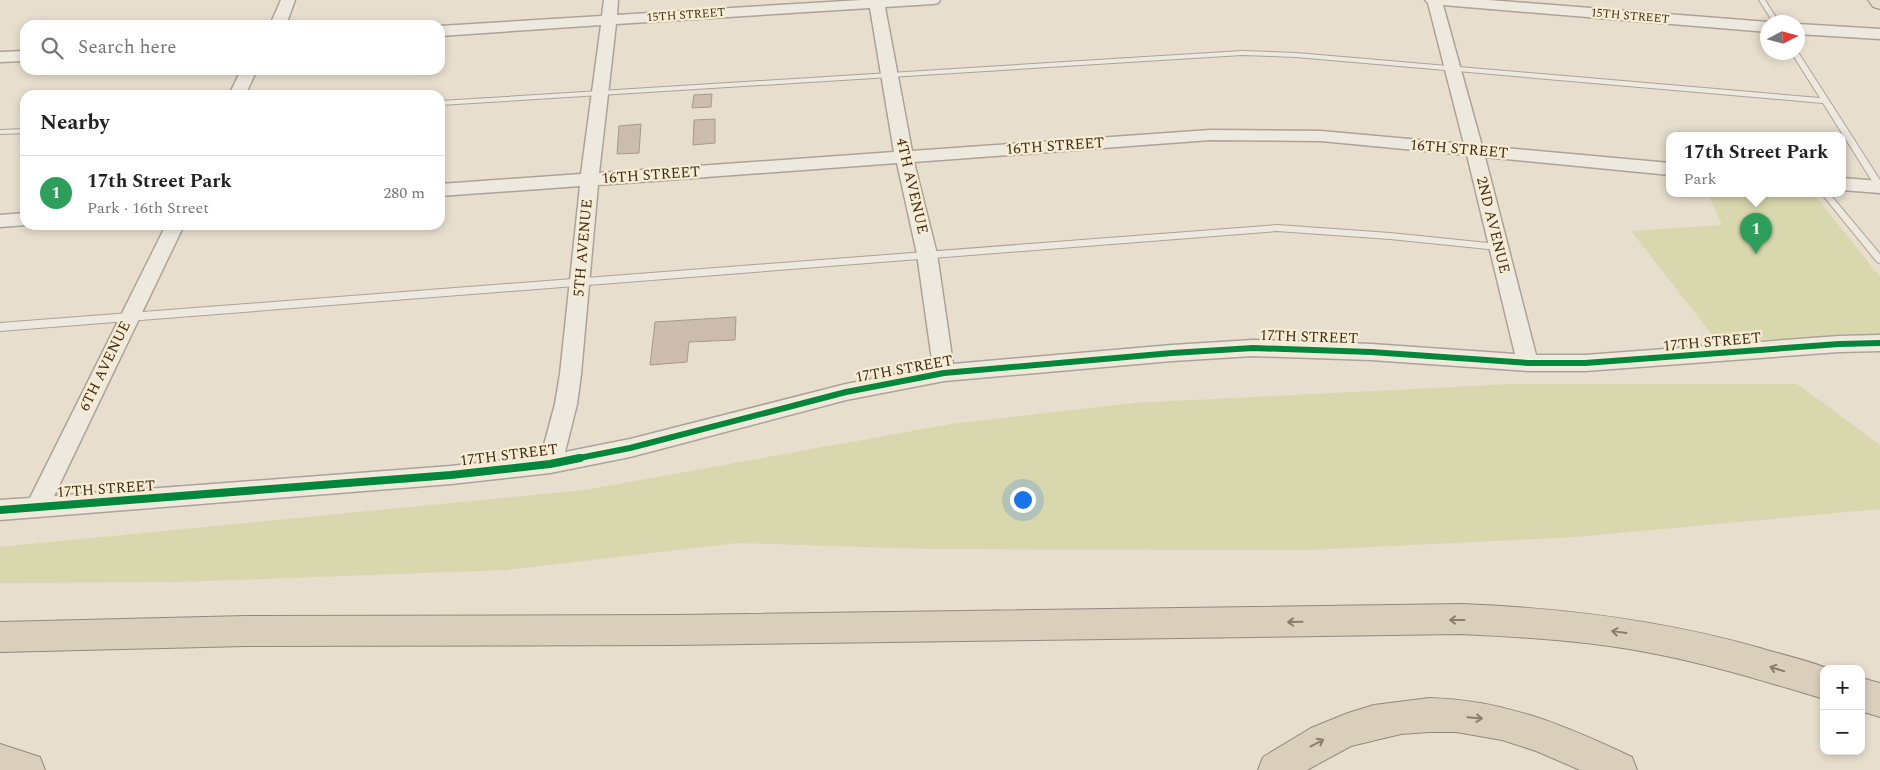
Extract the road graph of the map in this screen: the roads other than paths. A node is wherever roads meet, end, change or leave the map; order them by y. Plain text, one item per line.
1 (288, 0) edge
2 (611, 0) edge
3 (933, 0) edge
4 (1433, 0) edge
5 (1762, 0) edge
6 (876, 2) edge
7 (1772, 15) edge
8 (280, 20) edge
9 (609, 20) junction
10 (1760, 26) edge
11 (1805, 29) edge
12 (445, 31) edge
13 (1880, 34) edge
14 (20, 56) edge
15 (0, 57) edge
16 (1799, 60) edge
17 (1454, 69) junction
18 (890, 74) junction
19 (247, 75) edge
20 (239, 90) edge
21 (601, 92) junction
22 (1823, 101) junction
23 (445, 103) edge
24 (20, 131) edge
25 (0, 132) edge
26 (1844, 132) edge
27 (1846, 136) edge
28 (1474, 151) junction
29 (904, 157) junction
30 (1666, 169) edge
31 (589, 179) junction
32 (1846, 184) edge
33 (1880, 187) edge
34 (445, 190) edge
35 (1828, 197) edge
36 (20, 219) edge
37 (0, 221) edge
38 (172, 230) edge
39 (1498, 247) junction
40 (927, 254) junction
41 (1880, 260) edge
42 (579, 281) junction
43 (128, 317) junction
44 (0, 327) edge
45 (1880, 343) edge
46 (1528, 363) junction
47 (944, 373) junction
48 (550, 464) junction
49 (37, 507) junction
50 (0, 510) edge
51 (0, 637) edge
52 (1820, 682) edge
53 (1865, 695) edge
54 (1880, 700) edge
55 (0, 762) edge
56 (27, 770) edge
57 (1276, 770) edge
58 (1619, 770) edge

1 - 8 street
2 - 9 street, 5TH AVENUE
3 - 6 street, 15TH STREET
4 - 10 street, 15TH STREET
4 - 17 street, 2ND AVENUE
5 - 7 lane
6 - 9 street, 15TH STREET
6 - 18 street, 4TH AVENUE
9 - 12 street, 15TH STREET
9 - 21 street, 5TH AVENUE
11 - 13 street
14 - 15 street
16 - 22 lane
17 - 18 lane
17 - 22 lane
17 - 28 street, 2ND AVENUE
18 - 21 lane
18 - 29 street, 4TH AVENUE
19 - 20 street
21 - 23 lane
21 - 31 street, 5TH AVENUE
22 - 26 lane
24 - 25 lane
27 - 33 lane
28 - 29 street, 16TH STREET
28 - 30 street, 16TH STREET
28 - 39 street, 2ND AVENUE
29 - 31 street, 16TH STREET
29 - 40 street, 4TH AVENUE
31 - 34 street, 16TH STREET
31 - 42 street, 5TH AVENUE
32 - 33 street
35 - 41 lane
36 - 37 street
38 - 43 street, 6TH AVENUE
39 - 40 lane
39 - 46 street, 2ND AVENUE
40 - 42 lane
40 - 47 street, 4TH AVENUE
42 - 43 lane
42 - 48 street, 5TH AVENUE
43 - 44 lane
43 - 49 street, 6TH AVENUE
45 - 46 street, 17TH STREET
46 - 47 street, 17TH STREET
47 - 48 street, 17TH STREET
48 - 49 street, 17TH STREET
49 - 50 street, 17TH STREET
52 -> 51 highway
53 - 54 highway
55 - 56 highway
57 -> 58 highway

